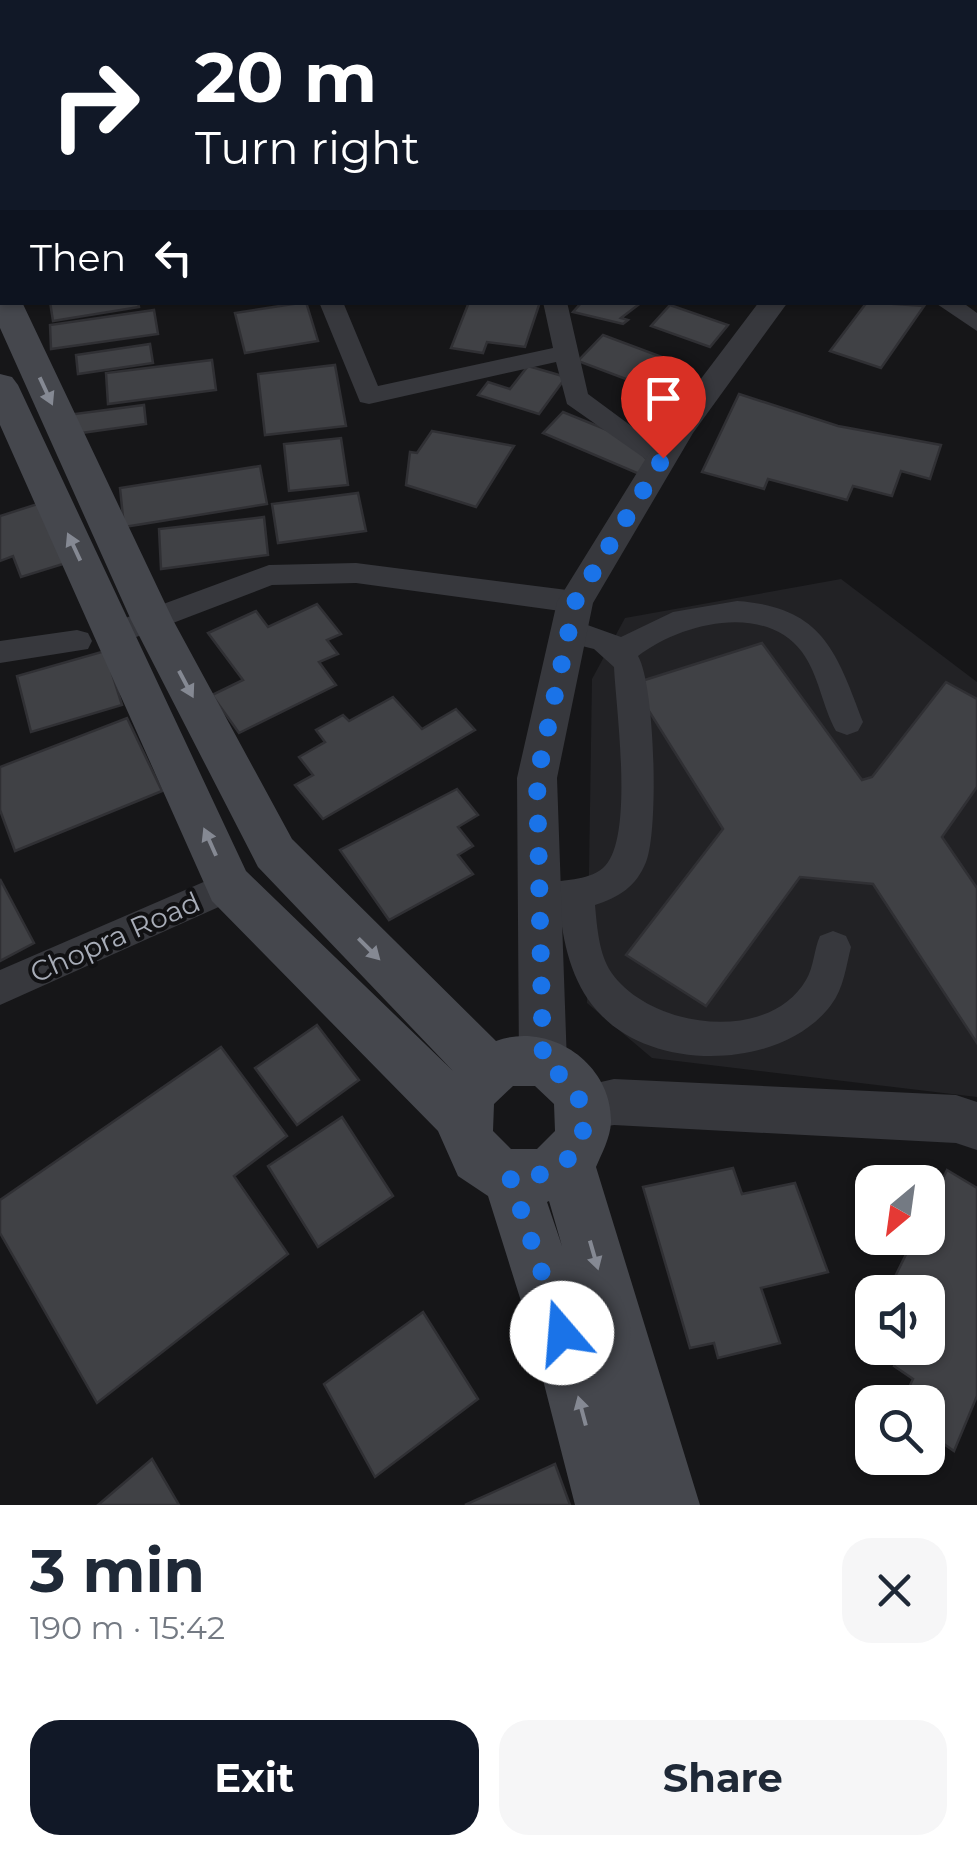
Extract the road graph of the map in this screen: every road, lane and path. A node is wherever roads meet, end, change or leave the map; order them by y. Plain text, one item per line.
1 (5, 305) edge
2 (331, 305) edge
3 (555, 305) edge
4 (772, 305) edge
5 (950, 305) edge
6 (977, 324) edge
7 (563, 353) junction
8 (0, 385) edge
9 (663, 458) junction
10 (572, 617) junction
11 (115, 632) junction
12 (0, 652) edge
13 (622, 652) junction
14 (846, 722) dead end
15 (230, 886) junction
16 (576, 895) junction
17 (538, 897) junction
18 (833, 946) dead end
19 (0, 988) edge
20 (543, 1064) junction
21 (489, 1070) junction
22 (463, 1118) junction
23 (977, 1126) edge
24 (553, 1148) junction
25 (608, 1505) edge
26 (667, 1505) edge

1 -> 11 main road
2 - 7 street
3 - 7 street
4 - 9 street
5 - 6 street
7 - 9 street
11 -> 8 main road
9 - 10 street
10 - 11 street
10 - 13 street
10 - 17 street
11 - 12 street
15 -> 11 main road
11 -> 21 main road
13 - 14 street
13 - 16 street
15 - 19 street, Chopra Road
15 - 22 main road
16 - 17 street
16 - 18 street
17 - 20 street
20 - 21 main road
20 - 24 main road
21 - 22 main road
22 - 24 main road
23 - 24 street
25 -> 24 main road
24 -> 26 main road

